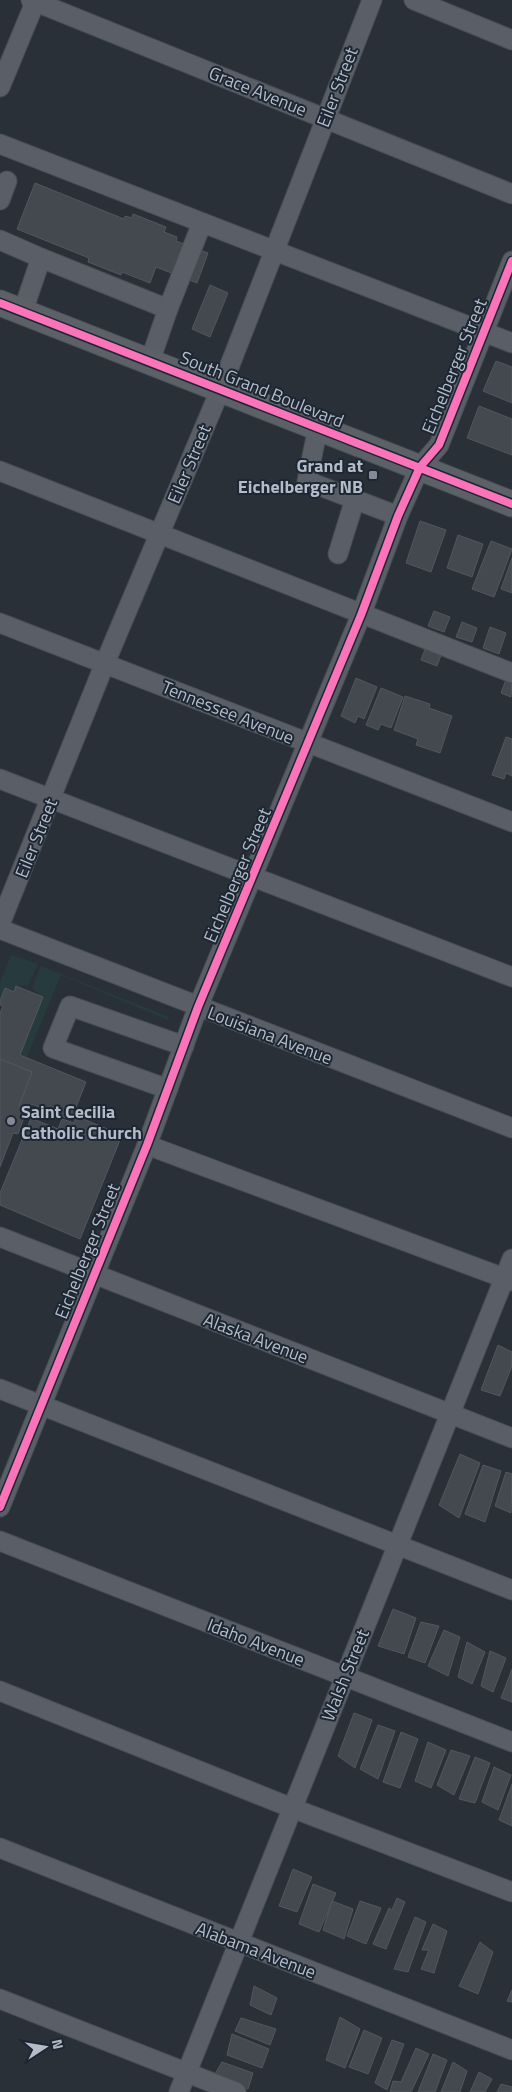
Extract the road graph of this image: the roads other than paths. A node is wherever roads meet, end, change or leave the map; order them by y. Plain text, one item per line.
1 (372, 0) edge
2 (414, 0) edge
3 (34, 1) edge
4 (512, 40) edge
5 (0, 86) edge
6 (325, 118) junction
7 (0, 144) edge
8 (8, 180) dead end
9 (512, 194) edge
10 (0, 200) edge
11 (202, 223) junction
12 (0, 240) edge
13 (276, 251) junction
14 (41, 258) junction
15 (512, 261) edge
16 (0, 303) edge
17 (168, 309) junction
18 (23, 311) junction
19 (484, 333) junction
20 (512, 343) edge
21 (150, 361) junction
22 (221, 388) junction
23 (318, 427) junction
24 (420, 467) junction
25 (0, 471) edge
26 (354, 499) junction
27 (512, 504) edge
28 (398, 516) junction
29 (159, 535) junction
30 (338, 554) dead end
31 (361, 615) junction
32 (0, 623) edge
33 (105, 663) junction
34 (512, 673) edge
35 (309, 744) junction
36 (0, 779) edge
37 (52, 799) junction
38 (512, 822) edge
39 (252, 877) junction
40 (0, 924) edge
41 (0, 929) edge
42 (512, 977) edge
43 (198, 1007) junction
44 (184, 1046) junction
45 (168, 1089) junction
46 (512, 1128) edge
47 (147, 1145) junction
48 (0, 1237) edge
49 (512, 1260) edge
50 (94, 1274) junction
51 (508, 1280) edge
52 (0, 1389) edge
53 (40, 1405) junction
54 (450, 1414) junction
55 (512, 1438) edge
56 (0, 1507) edge
57 (0, 1541) edge
58 (398, 1546) junction
59 (512, 1590) edge
60 (344, 1676) junction
61 (0, 1691) edge
62 (512, 1742) edge
63 (292, 1808) junction
64 (0, 1848) edge
65 (512, 1892) edge
66 (237, 1944) junction
67 (0, 1998) edge
68 (512, 2050) edge
69 (186, 2073) junction
70 (179, 2092) edge
71 (236, 2092) edge

1 - 6 street, Eiler Street
2 - 4 street
3 - 5 street
3 - 6 street, Grace Avenue
6 - 9 street, Grace Avenue
6 - 13 street, Eiler Street
7 - 11 street
8 - 10 street
11 - 13 street
11 - 17 street
12 - 14 street
13 - 19 street
13 - 22 street, Eiler Street
14 - 17 street
14 - 18 street
15 - 19 street, Eichelberger Street
16 - 18 main road, South Grand Boulevard
17 - 21 street
18 - 21 main road, South Grand Boulevard
19 - 20 street
19 - 24 street, Eichelberger Street
21 - 22 main road, South Grand Boulevard
22 - 23 main road, South Grand Boulevard
22 - 29 street, Eiler Street
23 - 24 main road, South Grand Boulevard
23 - 26 street
24 - 27 main road, South Grand Boulevard
24 - 28 street, Eichelberger Street
25 - 29 street
26 - 28 street
26 - 30 street
28 - 31 street, Eichelberger Street
29 - 31 street
29 - 33 street, Eiler Street
31 - 34 street
31 - 35 street, Eichelberger Street
32 - 33 street, Tennessee Avenue
33 - 35 street, Tennessee Avenue
33 - 37 street, Eiler Street
35 - 38 street, Tennessee Avenue
35 - 39 street, Eichelberger Street
36 - 37 street
37 - 39 street
37 - 40 street, Eiler Street
39 - 42 street
39 - 43 street, Eichelberger Street
41 - 43 street, Louisiana Avenue
43 - 44 street, Eichelberger Street
43 - 46 street, Louisiana Avenue
44 - 45 street, Eichelberger Street
44 - 45 street
45 - 47 street, Eichelberger Street
47 - 50 street, Eichelberger Street
47 - 51 street
48 - 50 street, Alaska Avenue
49 - 51 street, Walsh Street
50 - 53 street, Eichelberger Street
50 - 54 street, Alaska Avenue
51 - 54 street, Walsh Street
52 - 53 street
53 - 56 street, Eichelberger Street
53 - 58 street
54 - 55 street, Alaska Avenue
54 - 58 street, Walsh Street
57 - 60 street, Idaho Avenue
58 - 59 street
58 - 60 street, Walsh Street
60 - 62 street, Idaho Avenue
60 - 63 street, Walsh Street
61 - 63 street
63 - 65 street
63 - 66 street, Walsh Street
64 - 66 street, Alabama Avenue
66 - 68 street, Alabama Avenue
66 - 69 street, Walsh Street
67 - 69 street
69 - 70 street, Walsh Street
69 - 71 street

